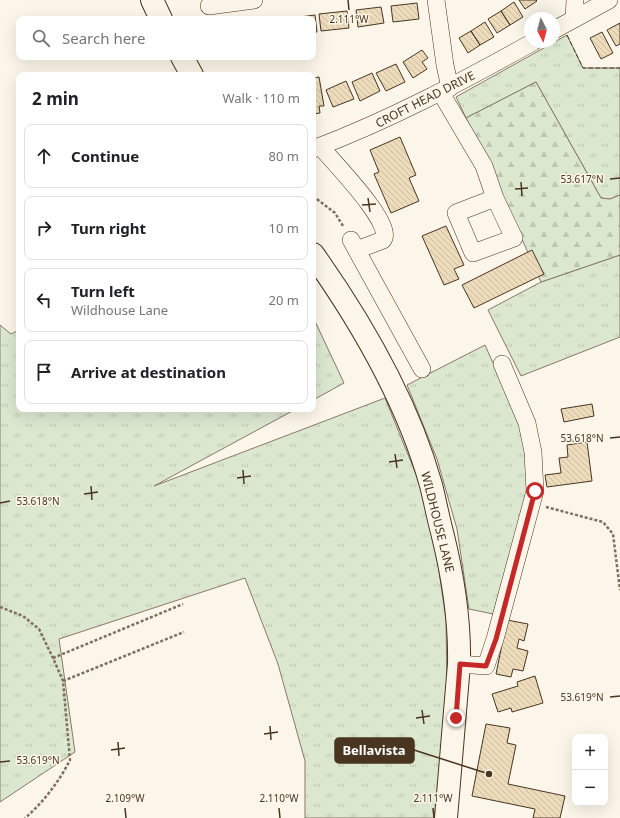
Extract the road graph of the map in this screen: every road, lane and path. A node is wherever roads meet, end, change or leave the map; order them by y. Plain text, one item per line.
1 (152, 0) edge
2 (254, 0) edge
3 (436, 0) edge
4 (576, 0) edge
5 (609, 0) edge
6 (209, 8) edge
7 (160, 16) edge
8 (574, 19) junction
9 (560, 27) edge
10 (524, 47) edge
11 (184, 60) edge
12 (190, 72) edge
13 (446, 91) junction
14 (316, 148) edge
15 (316, 198) edge
16 (495, 198) dead end
17 (354, 245) junction
18 (316, 259) edge
19 (502, 364) dead end
20 (422, 369) dead end
21 (532, 504) junction
22 (620, 590) edge
23 (183, 604) dead end
24 (0, 607) edge
25 (184, 632) dead end
26 (53, 658) junction
27 (460, 664) junction
28 (62, 681) junction
29 (25, 818) edge
30 (446, 818) edge

1 - 7 main road
2 - 6 street
3 - 13 street
4 - 8 street
5 - 8 street
8 - 9 street
10 - 13 street, CROFT HEAD DRIVE
11 - 12 main road
13 - 14 street, CROFT HEAD DRIVE
13 - 16 street
14 - 17 street
15 - 17 path
17 - 20 street
18 - 27 main road, WILDHOUSE LANE
19 - 21 street
21 - 22 path
21 - 27 street
23 - 26 path
24 - 26 path
25 - 28 path
26 - 28 path
27 - 30 main road, WILDHOUSE LANE
28 - 29 path

